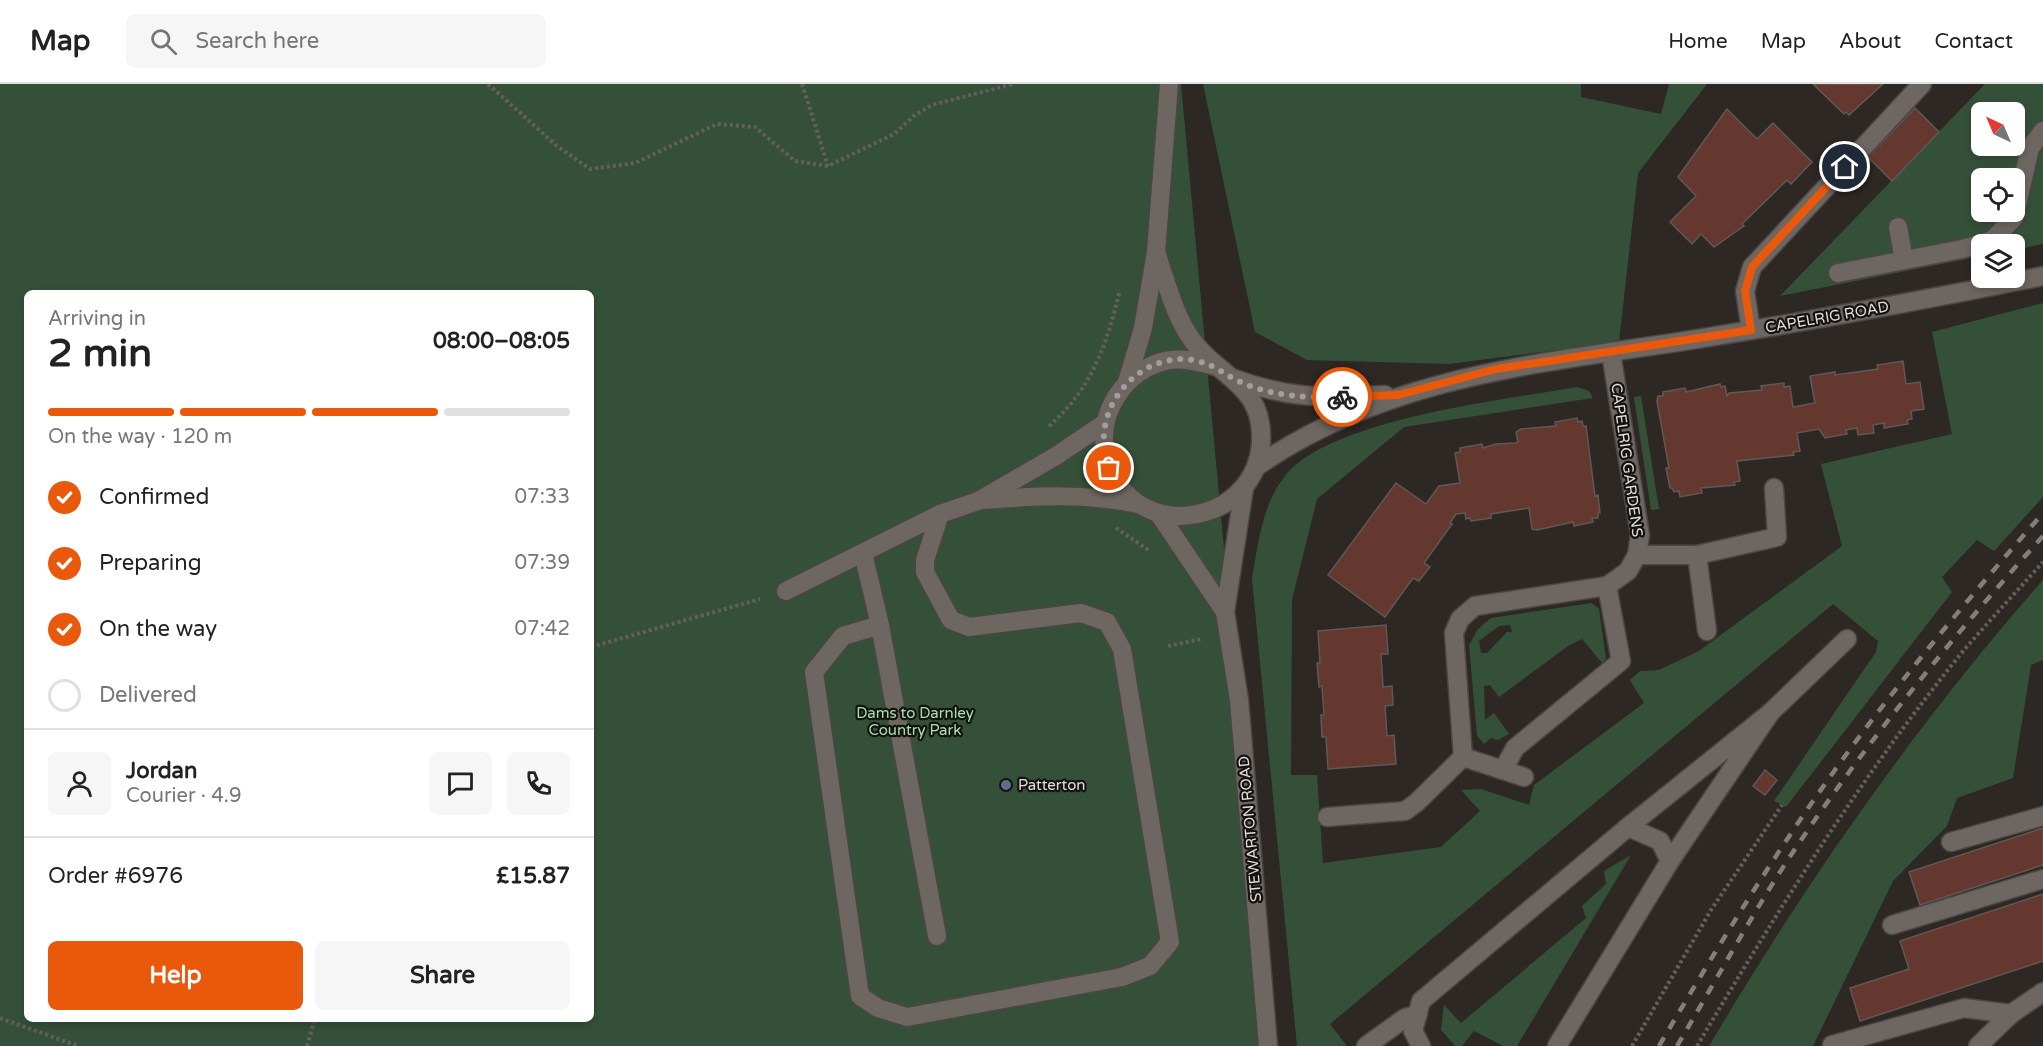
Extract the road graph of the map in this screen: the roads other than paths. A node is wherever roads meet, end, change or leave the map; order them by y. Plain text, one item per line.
1 (1169, 84) edge
2 (1922, 84) edge
3 (2043, 131) edge
4 (1898, 227) dead end
5 (1156, 252) junction
6 (1904, 260) junction
7 (1838, 273) dead end
8 (2043, 276) edge
9 (1751, 330) junction
10 (1611, 352) junction
11 (1215, 366) junction
12 (1235, 379) junction
13 (1127, 382) junction
14 (1398, 395) junction
15 (1105, 423) junction
16 (1256, 467) junction
17 (1244, 488) junction
18 (1774, 489) dead end
19 (978, 501) junction
20 (1138, 504) junction
21 (940, 514) junction
22 (1159, 514) junction
23 (863, 553) junction
24 (1637, 555) junction
25 (1697, 555) junction
26 (1607, 586) junction
27 (786, 591) road end
28 (1225, 612) junction
29 (880, 625) junction
30 (1707, 631) dead end
31 (1847, 639) dead end
32 (1770, 713) junction
33 (1463, 757) junction
34 (1503, 770) junction
35 (1524, 777) dead end
36 (2043, 816) edge
37 (1327, 817) dead end
38 (1628, 827) junction
39 (1951, 842) dead end
40 (1670, 861) junction
41 (2043, 879) edge
42 (1892, 925) dead end
43 (938, 936) dead end
44 (2043, 992) edge
45 (1418, 1014) junction
46 (2011, 1014) junction
47 (1832, 1045) edge
48 (1268, 1046) edge
49 (1366, 1046) edge
50 (1421, 1046) edge
51 (1557, 1046) edge
52 (1978, 1046) edge

1 - 5 street, STEWARTON ROAD
2 - 9 street
3 - 6 street
4 - 6 street
5 - 11 street, STEWARTON ROAD
5 - 13 street, STEWARTON ROAD
6 - 7 street
8 - 9 street, CAPELRIG ROAD
9 - 10 street, CAPELRIG ROAD
10 - 14 street, CAPELRIG ROAD
10 - 24 street, CAPELRIG GARDENS
11 - 12 street, STEWARTON ROAD
11 - 13 street, STEWARTON ROAD
12 - 14 street, CAPELRIG ROAD
12 - 16 street, STEWARTON ROAD
13 - 15 street, STEWARTON ROAD
14 - 16 street, CAPELRIG ROAD
15 - 19 street
15 - 20 street, STEWARTON ROAD
16 - 17 street, STEWARTON ROAD
17 - 22 street, STEWARTON ROAD
17 - 28 street, STEWARTON ROAD
18 - 25 street
19 - 20 street
19 - 21 street
20 - 22 street, STEWARTON ROAD
21 - 23 street
21 - 29 street
22 - 28 street, STEWARTON ROAD
23 - 27 street
23 - 29 street
24 - 25 street
24 - 26 street, CAPELRIG GARDENS
25 - 30 street
26 - 33 street
26 - 34 street
28 - 48 street, STEWARTON ROAD
29 - 43 street
31 - 32 street
32 - 38 street
32 - 40 street
33 - 34 street
33 - 37 street
34 - 35 street
36 - 39 street
38 - 40 street
38 - 45 street
40 - 51 street
41 - 42 street
44 - 46 street
45 - 49 street
45 - 50 street
46 - 47 street
46 - 52 street

